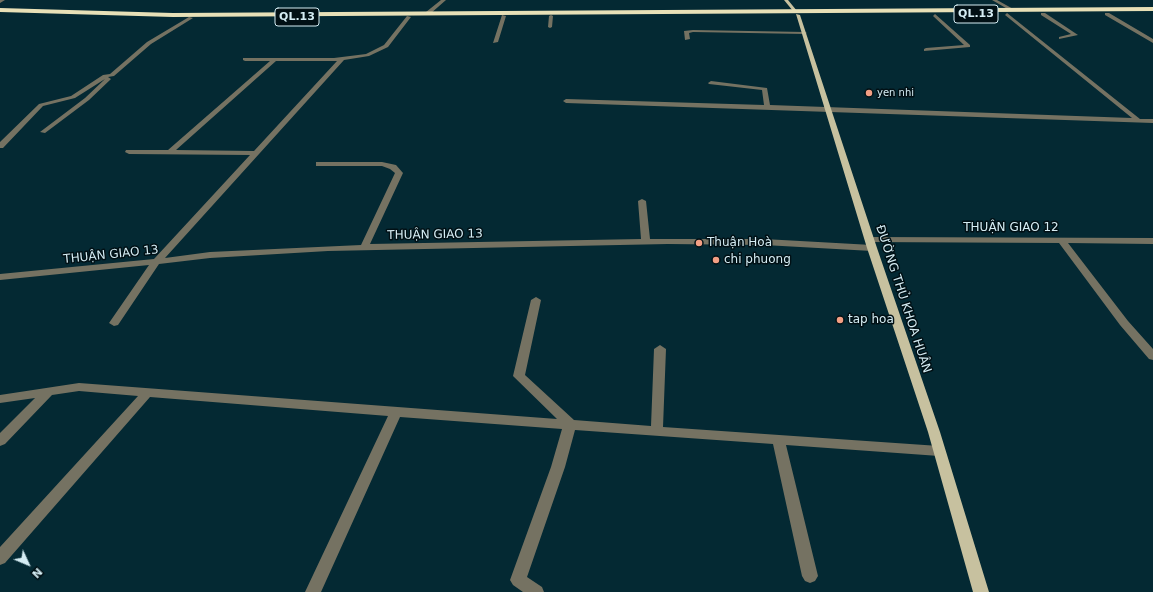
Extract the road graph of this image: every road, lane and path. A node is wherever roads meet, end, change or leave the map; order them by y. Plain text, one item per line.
1 (3, 0) edge
2 (444, 0) edge
3 (786, 0) edge
4 (994, 0) edge
5 (0, 2) edge
6 (1153, 9) edge
7 (0, 10) edge
8 (1014, 10) junction
9 (428, 13) junction
10 (796, 13) junction
11 (1153, 13) edge
12 (0, 14) edge
13 (1007, 14) junction
14 (1043, 14) junction
15 (1107, 14) junction
16 (936, 15) junction
17 (504, 16) junction
18 (551, 16) junction
19 (409, 17) junction
20 (191, 18) junction
21 (550, 27) dead end
22 (805, 33) junction
23 (1061, 38) dead end
24 (687, 39) dead end
25 (1153, 41) edge
26 (494, 42) dead end
27 (926, 50) dead end
28 (245, 59) dead end
29 (275, 59) junction
30 (342, 59) junction
31 (112, 75) junction
32 (711, 83) dead end
33 (566, 101) dead end
34 (767, 107) junction
35 (827, 108) junction
36 (1139, 121) junction
37 (1153, 121) edge
38 (43, 132) dead end
39 (0, 146) edge
40 (128, 152) dead end
41 (169, 153) junction
42 (256, 153) junction
43 (319, 164) dead end
44 (642, 201) dead end
45 (1062, 241) junction
46 (1153, 241) edge
47 (646, 242) junction
48 (871, 244) junction
49 (364, 248) junction
50 (156, 262) junction
51 (0, 277) edge
52 (536, 300) dead end
53 (114, 323) dead end
54 (660, 349) dead end
55 (1153, 356) edge
56 (48, 392) junction
57 (148, 392) junction
58 (0, 399) edge
59 (396, 412) junction
60 (570, 424) junction
61 (657, 431) junction
62 (778, 439) junction
63 (0, 441) edge
64 (939, 451) junction
65 (0, 558) edge
66 (810, 576) dead end
67 (313, 592) edge
68 (536, 592) edge
69 (981, 592) edge

1 - 5 street
2 - 9 street
3 - 10 main road, ĐƯỜNG THỦ KHOA HUÂN
4 - 8 street
6 - 8 highway, QL.13
7 - 9 highway, QL.13
8 - 10 highway, QL.13
9 - 10 highway, QL.13
10 - 16 highway, QL.13
10 - 18 highway, QL.13
10 - 22 main road, ĐƯỜNG THỦ KHOA HUÂN
11 - 15 highway, QL.13
12 - 20 highway, QL.13
13 - 14 highway, QL.13
13 - 16 highway, QL.13
13 - 36 street
14 - 15 highway, QL.13
14 - 23 street
15 - 25 street
16 - 27 street
17 - 18 highway, QL.13
17 - 19 highway, QL.13
17 - 26 street
18 - 21 street
19 - 20 highway, QL.13
19 - 30 street
20 - 31 street
22 - 24 street
22 - 35 main road, ĐƯỜNG THỦ KHOA HUÂN
28 - 29 street
29 - 30 street
29 - 41 street
30 - 42 street
31 - 38 street
31 - 39 street
32 - 34 street
33 - 34 street
34 - 35 street
35 - 36 street
35 - 48 main road, ĐƯỜNG THỦ KHOA HUÂN
36 - 37 street
40 - 41 street
41 - 42 street
42 - 50 street
43 - 49 street
44 - 47 street
45 - 46 street, THUẬN GIAO 12
45 - 48 street, THUẬN GIAO 12
45 - 55 street
47 - 48 street, THUẬN GIAO 13
47 - 49 street, THUẬN GIAO 13
48 - 64 main road, ĐƯỜNG THỦ KHOA HUÂN
49 - 50 street, THUẬN GIAO 13
50 - 51 street, THUẬN GIAO 13
50 - 53 street
52 - 60 street
54 - 61 street
56 - 57 street
56 - 58 street
56 - 63 street
57 - 59 street
57 - 65 street
59 - 60 street
59 - 67 street
60 - 61 street
60 - 68 street
61 - 62 street
62 - 64 street
62 - 66 street
64 - 69 main road, ĐƯỜNG THỦ KHOA HUÂN

